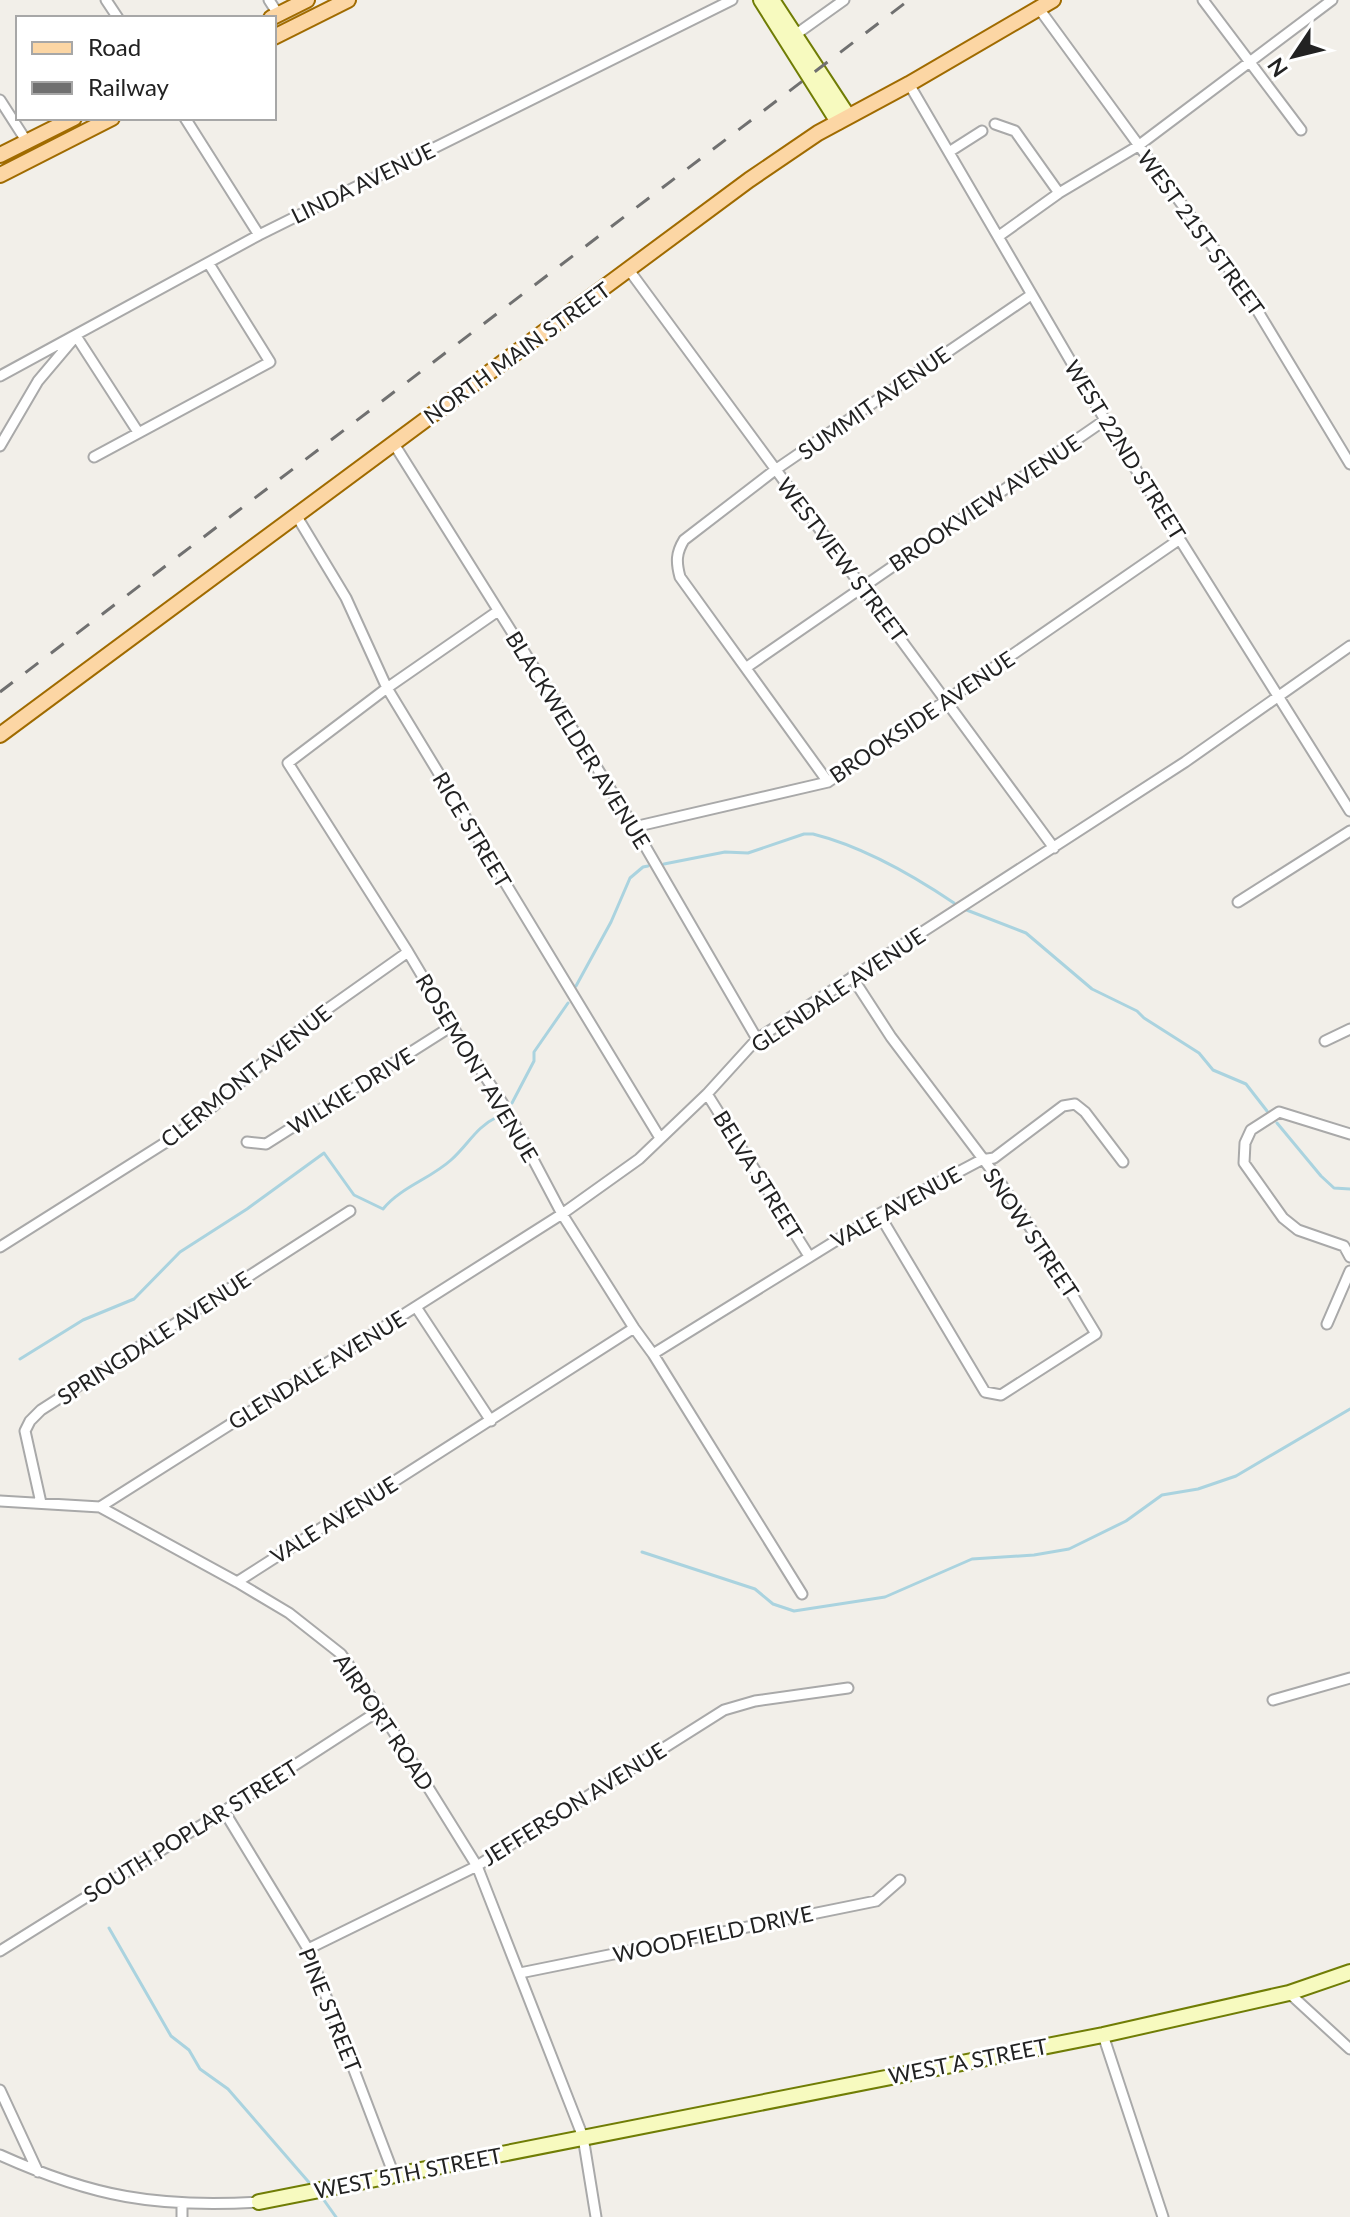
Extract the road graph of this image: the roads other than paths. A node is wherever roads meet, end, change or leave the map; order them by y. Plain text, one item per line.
1 (269, 0) edge
2 (307, 0) edge
3 (348, 0) edge
4 (732, 0) edge
5 (761, 0) edge
6 (772, 0) edge
7 (844, 0) edge
8 (1053, 0) edge
9 (1203, 0) edge
10 (1332, 0) edge
11 (1040, 10) junction
12 (274, 16) edge
13 (795, 35) junction
14 (276, 36) edge
15 (1250, 62) junction
16 (909, 84) junction
17 (0, 100) edge
18 (843, 119) junction
19 (70, 120) edge
20 (108, 120) edge
21 (186, 120) edge
22 (995, 124) dead end
23 (1301, 130) dead end
24 (982, 131) dead end
25 (27, 142) junction
26 (1138, 146) junction
27 (949, 152) junction
28 (0, 155) edge
29 (0, 175) edge
30 (1059, 193) junction
31 (259, 235) junction
32 (999, 236) junction
33 (209, 264) junction
34 (629, 270) junction
35 (1031, 295) junction
36 (76, 336) junction
37 (0, 376) edge
38 (1105, 420) junction
39 (138, 432) junction
40 (394, 444) junction
41 (0, 446) edge
42 (94, 457) dead end
43 (1350, 464) edge
44 (775, 470) junction
45 (296, 515) junction
46 (1180, 539) junction
47 (862, 587) junction
48 (498, 611) junction
49 (1350, 646) edge
50 (747, 667) junction
51 (387, 688) junction
52 (1279, 695) junction
53 (948, 702) junction
54 (0, 735) edge
55 (828, 782) junction
56 (1350, 811) edge
57 (634, 827) junction
58 (1350, 831) edge
59 (1054, 848) junction
60 (1238, 902) dead end
61 (408, 952) junction
62 (852, 977) junction
63 (452, 1026) junction
64 (1350, 1029) edge
65 (757, 1039) junction
66 (1325, 1041) dead end
67 (707, 1094) junction
68 (1350, 1134) edge
69 (660, 1138) junction
70 (247, 1142) dead end
71 (981, 1160) junction
72 (1123, 1162) dead end
73 (350, 1211) dead end
74 (562, 1214) junction
75 (879, 1214) junction
76 (0, 1247) edge
77 (809, 1256) junction
78 (1350, 1257) edge
79 (1350, 1271) edge
80 (416, 1307) junction
81 (1327, 1324) dead end
82 (634, 1328) junction
83 (653, 1354) junction
84 (491, 1421) junction
85 (0, 1501) edge
86 (41, 1503) junction
87 (100, 1507) junction
88 (237, 1582) junction
89 (802, 1594) dead end
90 (1350, 1678) edge
91 (848, 1688) dead end
92 (1273, 1700) dead end
93 (380, 1710) junction
94 (224, 1811) junction
95 (477, 1866) junction
96 (900, 1880) dead end
97 (308, 1949) junction
98 (0, 1951) edge
99 (1350, 1972) edge
100 (520, 1973) junction
101 (1289, 1993) junction
102 (1103, 2035) junction
103 (1350, 2049) edge
104 (0, 2090) edge
105 (583, 2137) junction
106 (0, 2155) edge
107 (38, 2172) junction
108 (394, 2175) junction
109 (259, 2202) joint
110 (182, 2204) junction
111 (182, 2217) edge
112 (596, 2217) edge
113 (1163, 2217) edge

1 - 12 street
2 - 12 main road
3 - 14 main road
4 - 31 street, LINDA AVENUE
5 - 18 street
6 - 13 street
7 - 13 street
8 - 11 main road, NORTH MAIN STREET
9 - 15 street
10 - 15 street
11 - 16 main road, NORTH MAIN STREET
11 - 26 street, WEST 21ST STREET
13 - 18 street
15 - 23 street
15 - 26 street
16 - 18 main road, NORTH MAIN STREET
16 - 27 street, WEST 22ND STREET
17 - 25 street
18 - 34 main road, NORTH MAIN STREET
19 - 25 main road
20 - 29 main road
21 - 31 street
22 - 30 street
24 - 27 street
25 - 28 main road
26 - 30 street
26 - 43 street, WEST 21ST STREET
27 - 32 street, WEST 22ND STREET
30 - 32 street
31 - 33 street, LINDA AVENUE
32 - 35 street, WEST 22ND STREET
33 - 36 street, LINDA AVENUE
33 - 39 street
34 - 40 main road, NORTH MAIN STREET
34 - 44 street, WESTVIEW STREET
35 - 38 street, WEST 22ND STREET
35 - 44 street, SUMMIT AVENUE
36 - 37 street, LINDA AVENUE
36 - 39 street
36 - 41 street
38 - 46 street, WEST 22ND STREET
38 - 47 street, BROOKVIEW AVENUE
39 - 42 street
40 - 45 main road, NORTH MAIN STREET
40 - 48 street, BLACKWELDER AVENUE
44 - 47 street, WESTVIEW STREET
44 - 50 street, SUMMIT AVENUE
45 - 51 street, RICE STREET
45 - 54 main road, NORTH MAIN STREET
46 - 52 street, WEST 22ND STREET
46 - 53 street, BROOKSIDE AVENUE
47 - 50 street, BROOKVIEW AVENUE
47 - 53 street, WESTVIEW STREET
48 - 51 street, ROSEMONT AVENUE
48 - 57 street, BLACKWELDER AVENUE
49 - 52 street, GLENDALE AVENUE
50 - 55 street, SUMMIT AVENUE
51 - 61 street, ROSEMONT AVENUE
51 - 69 street, RICE STREET
52 - 56 street, WEST 22ND STREET
52 - 59 street, GLENDALE AVENUE
53 - 55 street, BROOKSIDE AVENUE
53 - 59 street, WESTVIEW STREET
55 - 57 street, BROOKSIDE AVENUE
57 - 65 street, BLACKWELDER AVENUE
58 - 60 street
59 - 62 street, GLENDALE AVENUE
61 - 63 street, ROSEMONT AVENUE
61 - 76 street, CLERMONT AVENUE
62 - 65 street, GLENDALE AVENUE
62 - 71 street, SNOW STREET
63 - 70 street, WILKIE DRIVE
63 - 74 street, ROSEMONT AVENUE
64 - 66 street
65 - 67 street, GLENDALE AVENUE
67 - 69 street, GLENDALE AVENUE
67 - 77 street, BELVA STREET
68 - 78 street
69 - 74 street, GLENDALE AVENUE
71 - 72 street, VALE AVENUE
71 - 75 street, VALE AVENUE
71 - 75 street, SNOW STREET
73 - 86 street, SPRINGDALE AVENUE
74 - 80 street, GLENDALE AVENUE
74 - 82 street, ROSEMONT AVENUE
75 - 77 street, VALE AVENUE
77 - 83 street, VALE AVENUE
79 - 81 street
80 - 84 street
80 - 87 street, GLENDALE AVENUE
82 - 83 street, ROSEMONT AVENUE
82 - 84 street, VALE AVENUE
83 - 89 street, ROSEMONT AVENUE
84 - 88 street, VALE AVENUE
85 - 86 street, AIRPORT ROAD
86 - 87 street, AIRPORT ROAD
87 - 88 street, AIRPORT ROAD
88 - 93 street, AIRPORT ROAD
90 - 92 street
91 - 95 street, JEFFERSON AVENUE
93 - 94 street, SOUTH POPLAR STREET
93 - 95 street, AIRPORT ROAD
94 - 97 street, PINE STREET
94 - 98 street, SOUTH POPLAR STREET
95 - 97 street, JEFFERSON AVENUE
95 - 100 street, AIRPORT ROAD
96 - 100 street, WOODFIELD DRIVE
97 - 108 street, PINE STREET
99 - 101 street, WEST A STREET
100 - 105 street, AIRPORT ROAD
101 - 102 street, WEST A STREET
101 - 103 street
102 - 105 street, WEST A STREET
102 - 113 street
104 - 107 street
105 - 108 street, WEST 5TH STREET
105 - 112 street, AIRPORT ROAD
106 - 107 street, WEST 5TH STREET
107 - 110 street, WEST 5TH STREET
108 - 109 street, WEST 5TH STREET
109 - 110 street, WEST 5TH STREET
110 - 111 street

